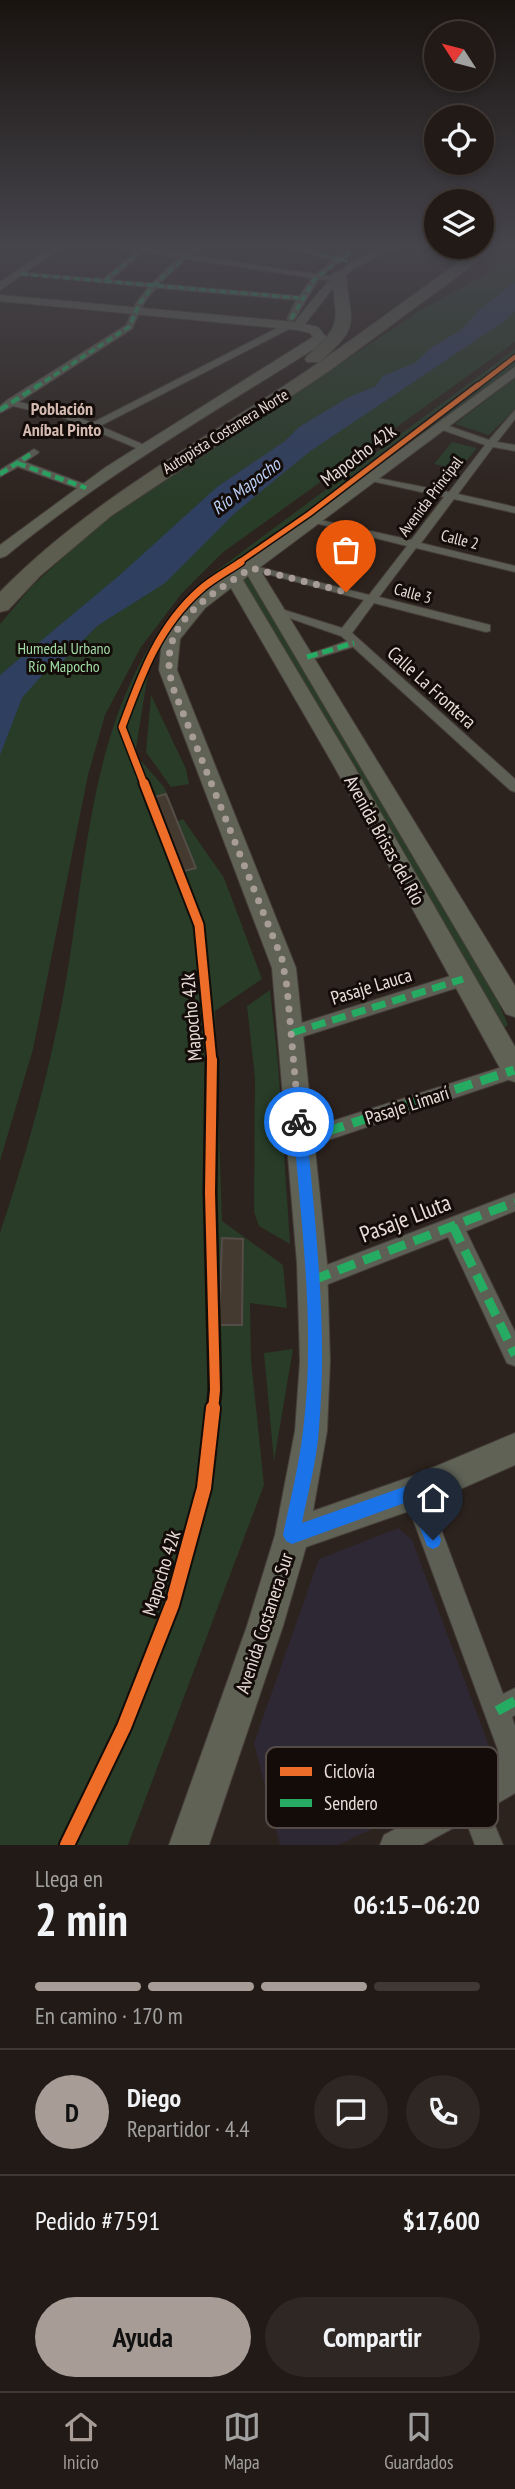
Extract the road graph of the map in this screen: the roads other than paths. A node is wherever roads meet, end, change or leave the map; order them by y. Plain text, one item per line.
1 (125, 331) edge
2 (277, 331) edge
3 (315, 331) edge
4 (338, 331) edge
5 (354, 331) edge
6 (375, 331) edge
7 (310, 362) junction
8 (515, 371) edge
9 (0, 400) edge
10 (13, 402) junction
11 (0, 410) edge
12 (515, 414) edge
13 (93, 426) junction
14 (440, 426) junction
15 (490, 444) junction
16 (515, 448) edge
17 (146, 449) junction
18 (34, 452) dead end
19 (17, 463) junction
20 (0, 474) edge
21 (371, 478) junction
22 (86, 488) junction
23 (451, 496) junction
24 (515, 510) edge
25 (315, 520) junction
26 (414, 544) junction
27 (0, 553) edge
28 (515, 569) edge
29 (242, 573) junction
30 (0, 579) edge
31 (207, 598) junction
32 (372, 598) junction
33 (0, 605) edge
34 (253, 611) junction
35 (278, 612) junction
36 (486, 628) dead end
37 (350, 638) junction
38 (307, 657) junction
39 (515, 787) edge
40 (463, 979) junction
41 (515, 1007) edge
42 (292, 1033) junction
43 (514, 1070) edge
44 (301, 1140) junction
45 (515, 1202) edge
46 (453, 1226) junction
47 (313, 1280) junction
48 (515, 1355) edge
49 (515, 1449) edge
50 (415, 1492) junction
51 (292, 1535) junction
52 (506, 1706) edge
53 (498, 1790) edge
54 (428, 1828) edge
55 (482, 1828) edge
56 (189, 1845) edge
57 (394, 1845) edge
58 (489, 1845) edge

1 - 10 street
2 - 13 street
3 - 17 street
4 - 7 highway
5 - 7 highway, Autopista Costanera Norte
6 - 33 highway, Autopista Costanera Norte
7 - 30 highway, Autopista Costanera Norte
8 - 14 street, Avenida Costanera Sur
9 - 10 street
10 - 11 street
10 - 13 street
12 - 15 street, Avenida Principal
13 - 17 street
14 - 15 street
14 - 21 street, Avenida Costanera Sur
15 - 16 street
15 - 23 street, Avenida Principal
17 - 22 street
18 - 19 street
19 - 20 street
19 - 22 street
21 - 23 street
21 - 25 street, Avenida Costanera Sur
22 - 27 street
23 - 24 street
23 - 26 street, Avenida Principal
25 - 26 street, Calle 2
25 - 29 street, Avenida Costanera Sur
26 - 28 street, Calle 2
26 - 32 street, Avenida Principal
29 - 31 street, Avenida Costanera Sur
29 - 32 street, Calle 3
29 - 34 street, Avenida Brisas del Río
29 - 35 street, Avenida Brisas del Río
31 - 34 street
31 - 42 street, Avenida Costanera Sur
32 - 36 street, Calle 3
32 - 37 street, Avenida Principal
34 - 40 street, Avenida Brisas del Río
35 - 37 street, Calle La Frontera
35 - 38 street, Avenida Brisas del Río
37 - 38 street
37 - 39 street, Calle La Frontera
38 - 41 street, Avenida Brisas del Río
40 - 42 street, Pasaje Lauca
40 - 43 street, Avenida Brisas del Río
42 - 44 street, Avenida Costanera Sur
43 - 44 street, Pasaje Limarí
44 - 47 street, Avenida Costanera Sur
45 - 46 street, Pasaje Lluta
46 - 47 street, Pasaje Lluta
46 - 48 street
47 - 51 street, Avenida Costanera Sur
49 - 50 street
50 - 51 street
50 - 52 street
51 - 56 street, Avenida Costanera Sur
52 - 53 street
54 - 57 street
55 - 58 street

